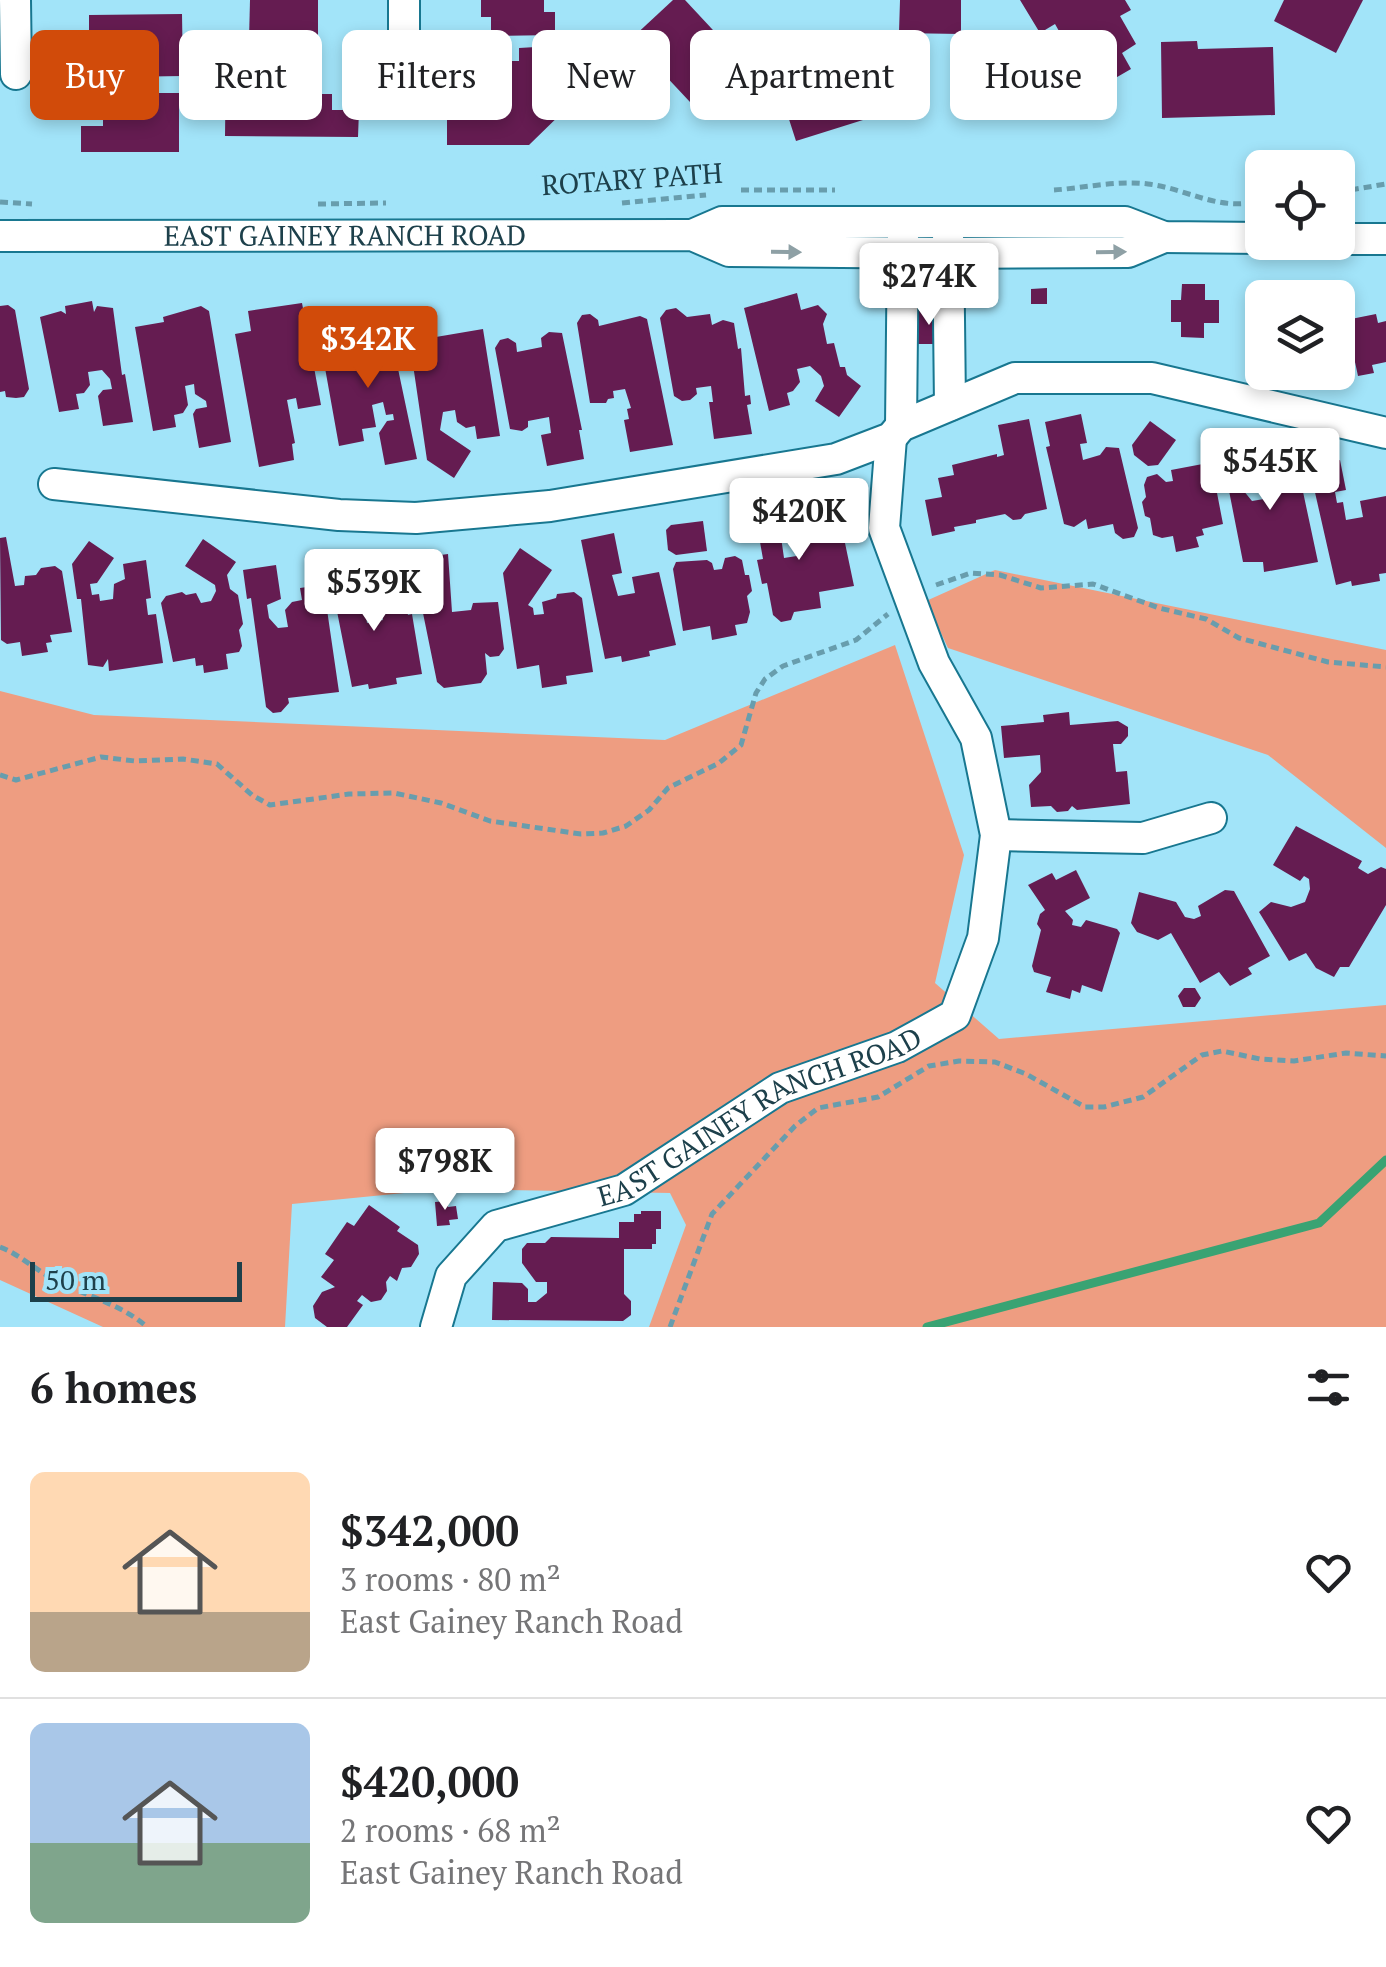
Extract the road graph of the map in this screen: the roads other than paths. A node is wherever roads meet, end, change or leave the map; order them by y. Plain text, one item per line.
1 (14, 0) edge
2 (404, 0) edge
3 (404, 30) edge
4 (16, 74) dead end
5 (948, 222) junction
6 (0, 236) edge
7 (903, 238) junction
8 (1164, 238) junction
9 (1245, 238) edge
10 (1355, 239) edge
11 (1386, 240) edge
12 (948, 253) junction
13 (950, 406) junction
14 (896, 432) junction
15 (1386, 433) edge
16 (54, 484) dead end
17 (1211, 818) dead end
18 (996, 835) junction
19 (436, 1327) edge

1 - 4 street
2 - 3 street
5 - 7 street, EAST GAINEY RANCH ROAD
5 - 8 street, EAST GAINEY RANCH ROAD
5 - 12 street
6 - 7 street, EAST GAINEY RANCH ROAD
7 - 12 street, EAST GAINEY RANCH ROAD
7 - 14 street, EAST GAINEY RANCH ROAD
8 - 9 street, EAST GAINEY RANCH ROAD
12 -> 8 street, EAST GAINEY RANCH ROAD
10 - 11 street
12 - 13 street
13 - 14 street
13 - 15 street
14 - 16 street
14 - 18 street, EAST GAINEY RANCH ROAD
17 - 18 street
18 - 19 street, EAST GAINEY RANCH ROAD

